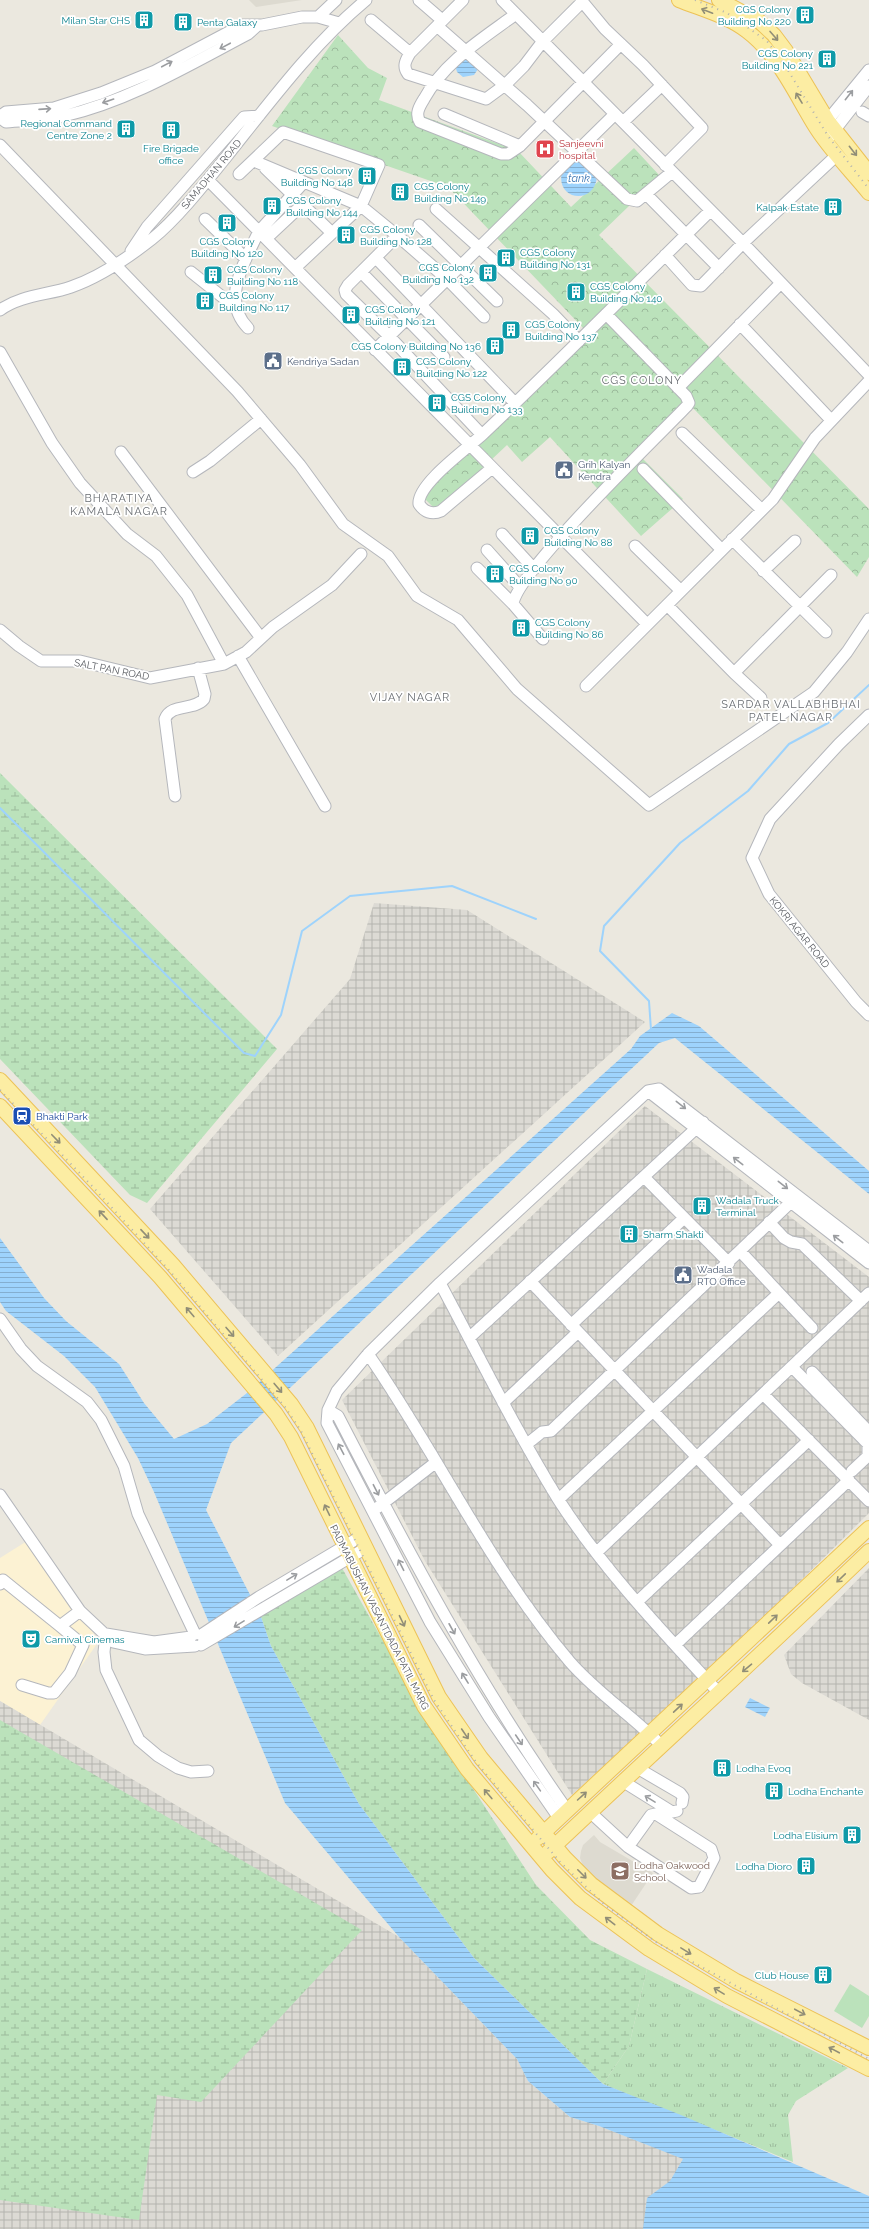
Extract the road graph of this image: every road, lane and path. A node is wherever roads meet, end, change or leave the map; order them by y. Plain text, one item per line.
1 (336, 0) edge
2 (366, 0) edge
3 (419, 0) edge
4 (463, 0) edge
5 (502, 0) edge
6 (679, 0) edge
7 (719, 0) edge
8 (581, 2) edge
9 (516, 14) junction
10 (318, 17) junction
11 (371, 20) dead end
12 (339, 23) junction
13 (440, 23) junction
14 (543, 41) junction
15 (621, 44) junction
16 (466, 51) junction
17 (410, 53) junction
18 (869, 70) edge
19 (434, 81) junction
20 (583, 82) junction
21 (505, 85) junction
22 (662, 85) junction
23 (869, 86) edge
24 (124, 89) junction
25 (444, 114) dead end
26 (259, 116) junction
27 (619, 118) junction
28 (544, 122) junction
29 (832, 126) junction
30 (822, 136) junction
31 (0, 145) edge
32 (520, 146) junction
33 (576, 152) junction
34 (837, 155) junction
35 (254, 161) junction
36 (264, 166) junction
37 (669, 168) junction
38 (869, 172) edge
39 (239, 174) dead end
40 (208, 180) junction
41 (304, 182) junction
42 (869, 193) edge
43 (646, 194) junction
44 (292, 196) junction
45 (302, 205) junction
46 (361, 206) junction
47 (436, 209) dead end
48 (710, 210) junction
49 (205, 219) dead end
50 (419, 225) dead end
51 (259, 231) junction
52 (332, 234) junction
53 (685, 235) junction
54 (399, 237) junction
55 (743, 243) junction
56 (480, 248) junction
57 (130, 254) junction
58 (665, 255) junction
59 (376, 258) junction
60 (246, 259) junction
61 (114, 265) junction
62 (460, 266) junction
63 (295, 268) junction
64 (719, 268) junction
65 (191, 272) dead end
66 (361, 272) junction
67 (447, 279) junction
68 (781, 283) junction
69 (497, 301) dead end
70 (421, 306) junction
71 (235, 307) junction
72 (0, 310) edge
73 (606, 314) junction
74 (484, 317) dead end
75 (406, 319) junction
76 (740, 324) junction
77 (248, 328) dead end
78 (389, 336) junction
79 (579, 341) junction
80 (375, 350) junction
81 (0, 352) edge
82 (444, 357) dead end
83 (869, 375) edge
84 (869, 381) edge
85 (678, 388) junction
86 (515, 403) junction
87 (261, 419) junction
88 (831, 420) junction
89 (682, 434) dead end
90 (482, 435) junction
91 (470, 446) junction
92 (121, 452) dead end
93 (492, 468) junction
94 (643, 469) dead end
95 (193, 472) dead end
96 (762, 510) junction
97 (502, 534) dead end
98 (560, 537) junction
99 (732, 539) junction
100 (795, 541) dead end
101 (635, 546) dead end
102 (487, 550) dead end
103 (722, 550) junction
104 (361, 554) dead end
105 (477, 568) dead end
106 (534, 569) junction
107 (764, 571) junction
108 (831, 575) dead end
109 (520, 587) junction
110 (680, 591) junction
111 (513, 604) junction
112 (667, 605) junction
113 (799, 606) junction
114 (869, 619) edge
115 (648, 624) junction
116 (0, 630) edge
117 (826, 632) dead end
118 (260, 638) junction
119 (543, 639) dead end
120 (238, 656) junction
121 (224, 664) junction
122 (198, 668) junction
123 (734, 673) junction
124 (586, 686) dead end
125 (761, 698) dead end
126 (869, 715) edge
127 (175, 796) dead end
128 (325, 806) dead end
129 (869, 1015) edge
130 (0, 1080) edge
131 (0, 1106) edge
132 (699, 1126) junction
133 (644, 1177) junction
134 (793, 1198) junction
135 (684, 1218) junction
136 (769, 1222) junction
137 (740, 1251) junction
138 (869, 1252) edge
139 (729, 1262) junction
140 (869, 1263) edge
141 (530, 1282) junction
142 (440, 1283) junction
143 (779, 1294) junction
144 (865, 1297) edge
145 (0, 1319) edge
146 (574, 1328) junction
147 (812, 1328) dead end
148 (469, 1338) junction
149 (368, 1354) junction
150 (792, 1366) junction
151 (613, 1371) junction
152 (812, 1372) dead end
153 (763, 1394) junction
154 (503, 1403) junction
155 (328, 1410) junction
156 (653, 1413) junction
157 (869, 1432) edge
158 (809, 1440) junction
159 (526, 1444) junction
160 (869, 1445) edge
161 (696, 1457) junction
162 (435, 1463) junction
163 (850, 1476) junction
164 (0, 1495) edge
165 (559, 1499) junction
166 (869, 1501) edge
167 (741, 1504) junction
168 (384, 1505) junction
169 (373, 1510) junction
170 (869, 1528) edge
171 (363, 1543) junction
172 (780, 1545) junction
173 (347, 1551) junction
174 (869, 1551) edge
175 (596, 1552) junction
176 (0, 1584) edge
177 (637, 1602) junction
178 (80, 1611) junction
179 (444, 1614) junction
180 (430, 1622) junction
181 (60, 1626) junction
182 (106, 1634) junction
183 (201, 1638) junction
184 (675, 1645) junction
185 (707, 1680) junction
186 (22, 1685) dead end
187 (719, 1692) junction
188 (506, 1720) junction
189 (496, 1727) junction
190 (650, 1734) junction
191 (662, 1746) junction
192 (638, 1769) junction
193 (208, 1772) dead end
194 (624, 1782) junction
195 (591, 1813) junction
196 (563, 1814) junction
197 (544, 1833) junction
198 (531, 1845) junction
199 (555, 1846) junction
200 (628, 1847) junction
201 (542, 1858) junction
202 (869, 2048) edge
203 (869, 2069) edge

1 - 10 street
2 - 12 street, SAMADHAN ROAD
3 - 13 street
4 - 13 street
5 - 9 street
30 -> 6 main road
7 -> 29 main road
8 - 14 street
8 - 15 street
9 - 14 street
9 - 16 street
10 - 12 street
10 - 24 street
11 - 17 street
12 - 26 street, SAMADHAN ROAD
13 - 16 street
13 - 17 street
14 - 20 street
14 - 21 street
15 - 20 street
15 - 22 street
16 - 19 street
16 - 21 street
17 - 19 street
29 -> 18 street
19 - 21 street
19 - 32 street
20 - 27 street
20 - 28 street
21 - 28 street
22 - 27 street
22 - 37 street
23 - 29 street
24 -> 24 street
25 - 32 street
26 - 40 street, SAMADHAN ROAD
26 - 57 street
27 - 33 street
27 - 37 street
28 - 32 street
28 - 33 street
29 - 30 street
29 -> 38 main road
30 - 34 main road
31 - 61 street
33 - 43 street
33 - 56 street
34 - 42 main road
34 - 55 street
35 - 36 street
35 - 39 street
35 - 46 street
36 - 41 street
36 - 44 street
37 - 43 street
37 - 48 street
40 - 51 street
40 - 57 street, SAMADHAN ROAD
41 - 44 street
41 - 46 street
43 - 53 street
44 - 45 street
44 - 45 street
45 - 52 street
46 - 52 street
46 - 54 street
47 - 56 street
48 - 53 street
48 - 55 street
49 - 60 street
50 - 62 street
51 - 60 street
51 - 63 street
52 - 63 street
53 - 58 street
53 - 64 street
54 - 59 street
54 - 67 street
55 - 64 street
55 - 68 street
56 - 62 street
56 - 79 street
57 - 61 street, SAMADHAN ROAD
58 - 64 street
58 - 73 street
59 - 66 street
59 - 70 street
60 - 71 street
61 - 72 street, SAMADHAN ROAD
61 - 87 street
62 - 67 street
62 - 69 street
63 - 80 street
65 - 71 street
66 - 75 street
66 - 78 street
67 - 70 street
67 - 74 street
68 - 76 street
68 - 83 street
70 - 75 street
70 - 86 street
71 - 77 street
73 - 79 street
73 - 85 street
75 - 78 street
75 - 82 street
76 - 85 street
76 - 88 street
78 - 80 street
78 - 90 street
79 - 86 street
80 - 91 street
81 - 121 street
84 - 88 street
85 - 98 street
86 - 90 street
87 - 95 street
87 - 114 street
88 - 96 street
89 - 96 street
90 - 91 street
91 - 93 street
91 - 93 street
92 - 118 street
93 - 98 street
94 - 103 street
96 - 99 street
97 - 106 street
98 - 106 street
98 - 115 street
99 - 103 street
99 - 107 street
100 - 107 street
101 - 110 street
102 - 109 street
103 - 110 street
104 - 118 street, SALT PAN ROAD
105 - 111 street
106 - 109 street
107 - 113 street
108 - 113 street
109 - 111 street
110 - 112 street
111 - 119 street
112 - 115 street
112 - 123 street
113 - 117 street
113 - 123 street
115 - 124 street
116 - 122 street, SALT PAN ROAD
118 - 120 street, SALT PAN ROAD
120 - 121 street, SALT PAN ROAD
120 - 128 street
121 - 122 street, SALT PAN ROAD
122 - 127 street
123 - 125 street
126 - 129 street, KOKRI AGAR ROAD
130 -> 171 main road, PADMABUSHAN VASANTDADA PATIL MARG
173 -> 131 main road, PADMABUSHAN VASANTDADA PATIL MARG
132 - 133 street
132 - 134 street
132 - 142 street
133 - 135 street
133 - 141 street
134 - 136 street
134 - 138 street
140 -> 134 street
135 - 139 street
135 - 146 street
136 - 137 street
136 - 144 street
137 - 139 street
137 - 143 street
139 - 151 street
141 - 146 street
141 - 148 street
142 - 148 street
142 - 149 street
143 - 147 street
143 - 156 street
144 - 150 street
145 - 183 street
146 - 151 street
146 - 154 street
148 - 154 street
149 - 155 street
149 - 162 street
150 - 153 street
150 - 160 street
151 - 156 street
151 - 159 street
152 - 157 street
153 - 158 street
153 - 161 street
154 - 159 street
155 -> 168 street
169 -> 155 street
156 - 161 street
156 - 165 street
158 - 163 street
158 - 167 street
159 - 165 street
160 - 163 street
161 - 167 street
161 - 175 street
162 - 168 street
162 - 190 street
163 - 166 street
163 - 172 street
164 - 178 street
165 - 175 street
167 - 172 street
167 - 177 street
168 - 169 street
168 - 179 street
180 -> 169 street
185 -> 170 main road
171 - 173 street
171 -> 197 main road, PADMABUSHAN VASANTDADA PATIL MARG
172 - 184 street
183 -> 173 street
173 -> 183 street
198 -> 173 main road, PADMABUSHAN VASANTDADA PATIL MARG
174 -> 187 main road
175 - 177 street
176 - 181 street
177 - 184 street
178 - 181 street
178 - 182 street
179 - 180 street
179 -> 188 street
189 -> 180 street
181 - 186 street
182 - 183 street
182 - 193 street
184 - 185 street
185 - 187 street
190 -> 185 main road
187 - 191 main road
188 - 189 street
188 -> 196 street
196 -> 189 street
190 - 191 street
196 -> 190 main road
191 - 192 main road
192 - 194 main road
192 -> 194 street
194 - 195 main road
195 - 199 main road
195 - 200 street
196 - 197 main road
197 - 198 main road
197 - 199 main road, PADMABUSHAN VASANTDADA PATIL MARG
198 - 201 main road, PADMABUSHAN VASANTDADA PATIL MARG
199 - 201 main road
199 -> 202 main road, PADMABUSHAN VASANTDADA PATIL MARG
200 - 200 street
203 -> 201 main road, PADMABUSHAN VASANTDADA PATIL MARG

